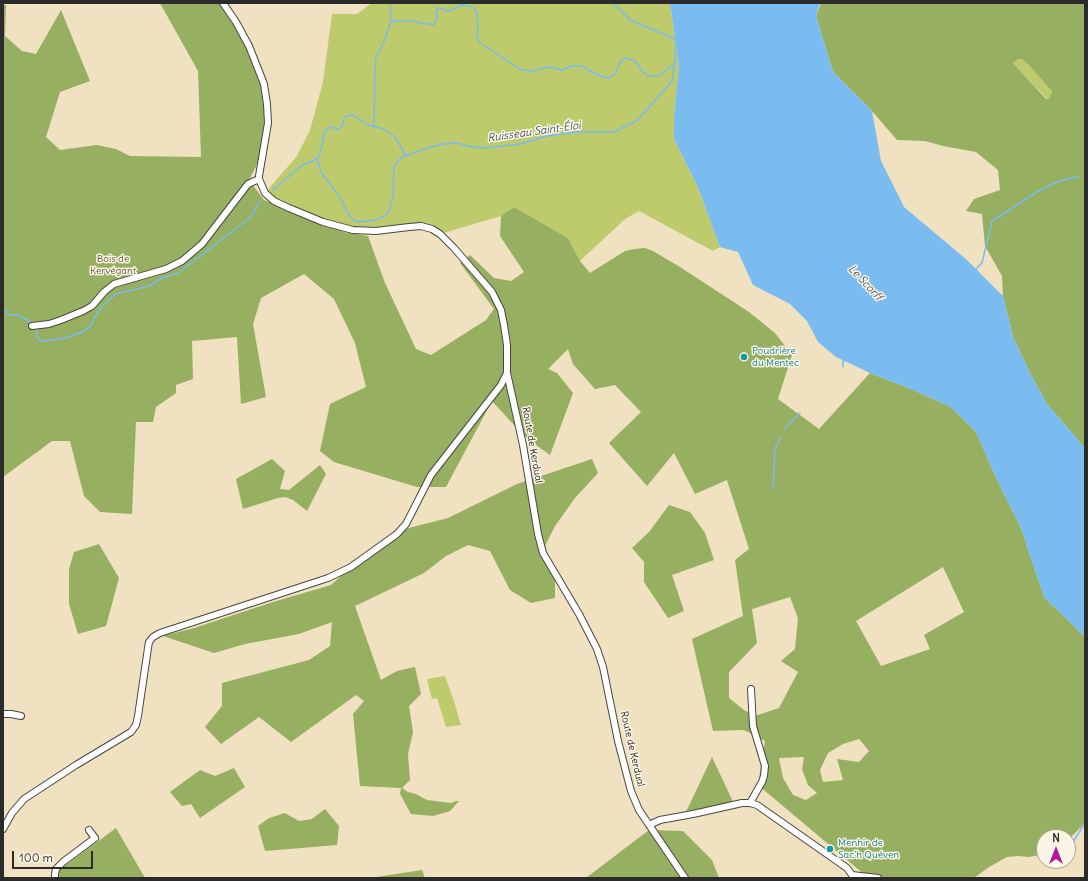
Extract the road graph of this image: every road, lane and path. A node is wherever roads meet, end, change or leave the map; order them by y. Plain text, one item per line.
1 (223, 3) edge
2 (259, 179) junction
3 (32, 326) dead end
4 (508, 373) junction
5 (751, 689) dead end
6 (3, 714) edge
7 (21, 716) dead end
8 (750, 802) junction
9 (649, 825) junction
10 (3, 829) edge
11 (89, 830) dead end
12 (853, 876) edge
13 (55, 878) edge
14 (685, 878) edge
15 (878, 878) edge

1 - 2 street
2 - 3 street
2 - 4 street, Route de Kerdual
4 - 9 street, Route de Kerdual
4 - 10 street
5 - 8 street
6 - 7 street
8 - 9 street
8 - 12 street
9 - 14 street, Route de Kerdual
11 - 13 street
12 - 15 street

